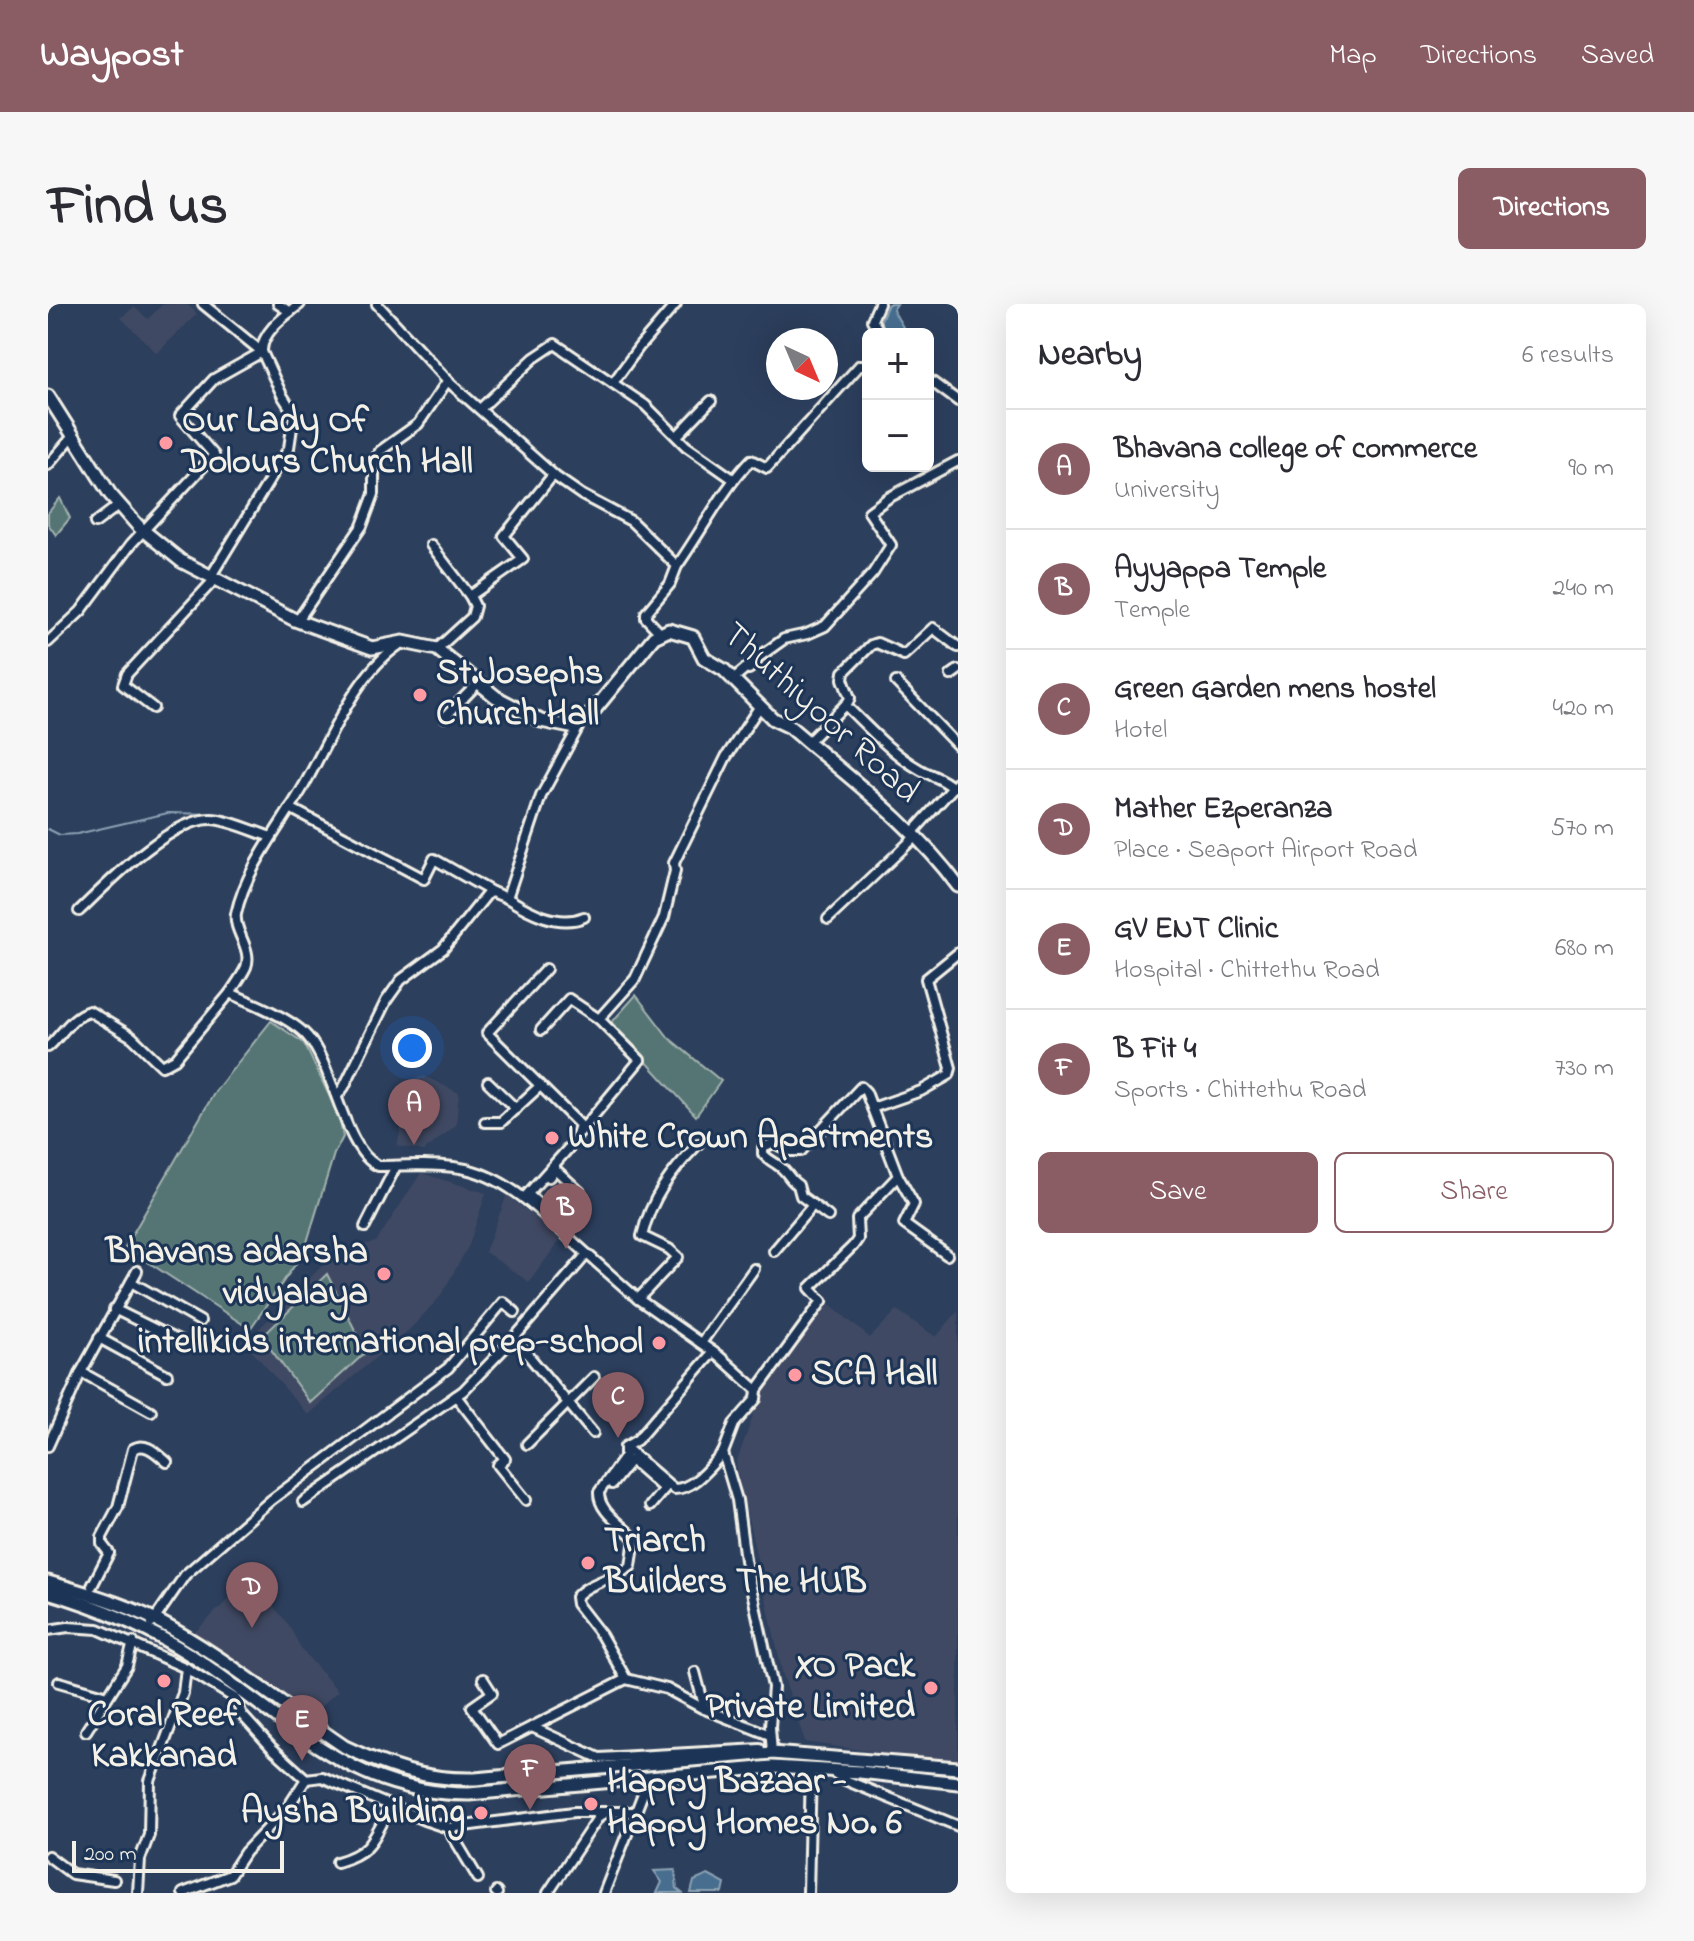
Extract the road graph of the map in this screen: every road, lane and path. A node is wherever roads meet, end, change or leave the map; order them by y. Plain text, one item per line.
1 (203, 304) edge
2 (278, 304) edge
3 (300, 304) edge
4 (377, 304) edge
5 (676, 304) edge
6 (879, 304) edge
7 (290, 312) junction
8 (877, 328) edge
9 (262, 352) junction
10 (862, 365) edge
11 (448, 380) junction
12 (613, 383) junction
13 (934, 383) edge
14 (48, 396) edge
15 (711, 401) dead end
16 (958, 401) edge
17 (480, 409) junction
18 (73, 436) junction
19 (677, 436) junction
20 (958, 461) edge
21 (48, 465) edge
22 (553, 475) junction
23 (733, 479) junction
24 (119, 505) junction
25 (95, 523) dead end
26 (142, 530) junction
27 (431, 545) dead end
28 (677, 566) junction
29 (213, 578) junction
30 (470, 596) junction
31 (298, 620) junction
32 (661, 634) junction
33 (48, 642) edge
34 (403, 642) junction
35 (958, 647) edge
36 (437, 649) junction
37 (733, 679) junction
38 (479, 682) junction
39 (896, 682) dead end
40 (845, 705) junction
41 (760, 706) junction
42 (153, 708) dead end
43 (445, 717) dead end
44 (578, 723) junction
45 (808, 742) junction
46 (958, 746) edge
47 (956, 785) edge
48 (290, 808) junction
49 (274, 833) junction
50 (913, 835) junction
51 (958, 886) edge
52 (492, 892) junction
53 (507, 898) junction
54 (79, 911) dead end
55 (584, 917) dead end
56 (828, 919) dead end
57 (958, 953) edge
58 (546, 969) dead end
59 (230, 993) junction
60 (599, 1019) junction
61 (541, 1030) dead end
62 (48, 1047) edge
63 (488, 1082) dead end
64 (540, 1086) junction
65 (337, 1096) junction
66 (872, 1108) junction
67 (516, 1109) junction
68 (485, 1122) dead end
69 (580, 1132) junction
70 (698, 1144) dead end
71 (396, 1166) junction
72 (898, 1176) junction
73 (527, 1199) junction
74 (813, 1205) junction
75 (828, 1216) dead end
76 (365, 1227) dead end
77 (774, 1251) dead end
78 (587, 1254) junction
79 (947, 1255) dead end
80 (754, 1269) dead end
81 (137, 1271) dead end
82 (131, 1282) junction
83 (638, 1299) junction
84 (114, 1309) junction
85 (515, 1312) dead end
86 (200, 1321) dead end
87 (99, 1338) junction
88 (514, 1338) junction
89 (181, 1342) dead end
90 (701, 1343) junction
91 (713, 1352) junction
92 (81, 1372) junction
93 (167, 1375) dead end
94 (594, 1377) dead end
95 (757, 1390) junction
96 (456, 1396) junction
97 (568, 1402) junction
98 (151, 1411) dead end
99 (593, 1433) dead end
100 (527, 1444) dead end
101 (48, 1446) edge
102 (625, 1447) junction
103 (723, 1453) junction
104 (167, 1462) dead end
105 (612, 1484) dead end
106 (666, 1487) junction
107 (526, 1500) dead end
108 (303, 1502) dead end
109 (650, 1506) dead end
110 (48, 1582) edge
111 (92, 1586) dead end
112 (48, 1592) edge
113 (151, 1625) junction
114 (48, 1630) edge
115 (133, 1642) junction
116 (186, 1668) junction
117 (695, 1672) dead end
118 (483, 1679) dead end
119 (626, 1679) junction
120 (59, 1682) dead end
121 (250, 1682) junction
122 (108, 1696) junction
123 (239, 1696) junction
124 (705, 1709) junction
125 (532, 1727) junction
126 (86, 1731) dead end
127 (770, 1735) junction
128 (772, 1751) junction
129 (958, 1768) edge
130 (811, 1769) junction
131 (830, 1770) junction
132 (649, 1778) junction
133 (306, 1779) junction
134 (958, 1783) edge
135 (391, 1806) junction
136 (605, 1812) junction
137 (636, 1812) junction
138 (958, 1826) edge
139 (448, 1828) junction
140 (48, 1856) edge
141 (337, 1862) dead end
142 (478, 1878) dead end
143 (114, 1880) dead end
144 (138, 1893) edge
145 (183, 1893) edge
146 (548, 1893) edge
147 (604, 1893) edge
148 (808, 1893) edge

1 - 9 street
2 - 7 street
3 - 7 street
4 - 11 street
5 - 12 street
6 - 8 street
7 - 9 street
9 - 26 street
9 - 29 street
10 - 23 street
11 - 17 street
11 - 31 street
12 - 17 street
12 - 19 street
13 - 16 street
14 - 18 main road
15 - 19 street
17 - 22 street
18 - 21 street
18 - 24 main road
19 - 23 street
20 - 37 street
22 - 28 street
22 - 30 street
23 - 28 street
24 - 25 street
24 - 26 main road
26 - 29 main road
26 - 33 street
27 - 30 street
28 - 32 street
29 - 31 main road
29 - 42 street
30 - 36 street
31 - 34 main road
32 - 37 main road, Thuthiyoor Road
32 - 44 main road, Thuthiyoor Road
34 - 36 main road
34 - 48 street
35 - 40 street
36 - 38 main road
37 - 41 main road, Thuthiyoor Road
38 - 43 street
38 - 44 main road
39 - 46 street
40 - 45 street
40 - 47 street
41 - 45 main road, Thuthiyoor Road
41 - 60 street
44 - 53 street
45 - 50 main road, Thuthiyoor Road
47 - 50 street
48 - 49 street
48 - 52 street
49 - 54 street
49 - 59 street
50 - 51 main road, Thuthiyoor Road
50 - 56 street
52 - 53 street
52 - 65 street
53 - 55 street
57 - 66 street
58 - 64 street
59 - 62 street
59 - 65 street
60 - 61 street
60 - 69 street
63 - 67 street
64 - 67 street
64 - 69 street
65 - 71 street
66 - 72 street
66 - 74 street
67 - 68 street
69 - 73 street
70 - 83 street
71 - 73 street
71 - 76 street
72 - 79 street
72 - 95 street
73 - 73 street
73 - 78 street
74 - 75 street
74 - 77 street
78 - 83 street
78 - 88 street
80 - 90 street
81 - 82 street
82 - 84 street
82 - 86 street
83 - 90 street
84 - 87 street
84 - 89 street
85 - 113 street
87 - 92 street
87 - 93 street
88 - 96 street
88 - 97 street
90 - 91 street
91 - 95 street
91 - 102 street
92 - 98 street
92 - 101 street
94 - 97 street
95 - 103 street
96 - 107 street
96 - 108 street
97 - 99 street
97 - 100 street
102 - 106 street
102 - 119 street
103 - 106 street
103 - 127 street
104 - 111 street
105 - 106 street
106 - 109 street
110 - 113 main road
112 - 113 main road
113 - 121 main road
113 - 123 main road
114 - 115 street
115 - 116 street
115 - 122 street
116 - 123 street
116 - 144 street
117 - 124 street
118 - 125 street
119 - 124 street
119 - 125 street
120 - 122 street
121 - 123 main road
121 - 128 main road
122 - 126 street
123 - 132 main road
123 - 133 street
124 - 127 street
125 - 128 street
127 - 128 street
128 - 129 main road
130 - 131 main road
130 - 132 main road
130 - 148 street
131 - 134 main road
131 - 138 street
132 - 137 street
133 - 135 street
133 - 145 street
135 - 139 street
135 - 141 street
136 - 137 street
136 - 139 street
136 - 146 street
137 - 147 street
139 - 142 street
140 - 143 street

